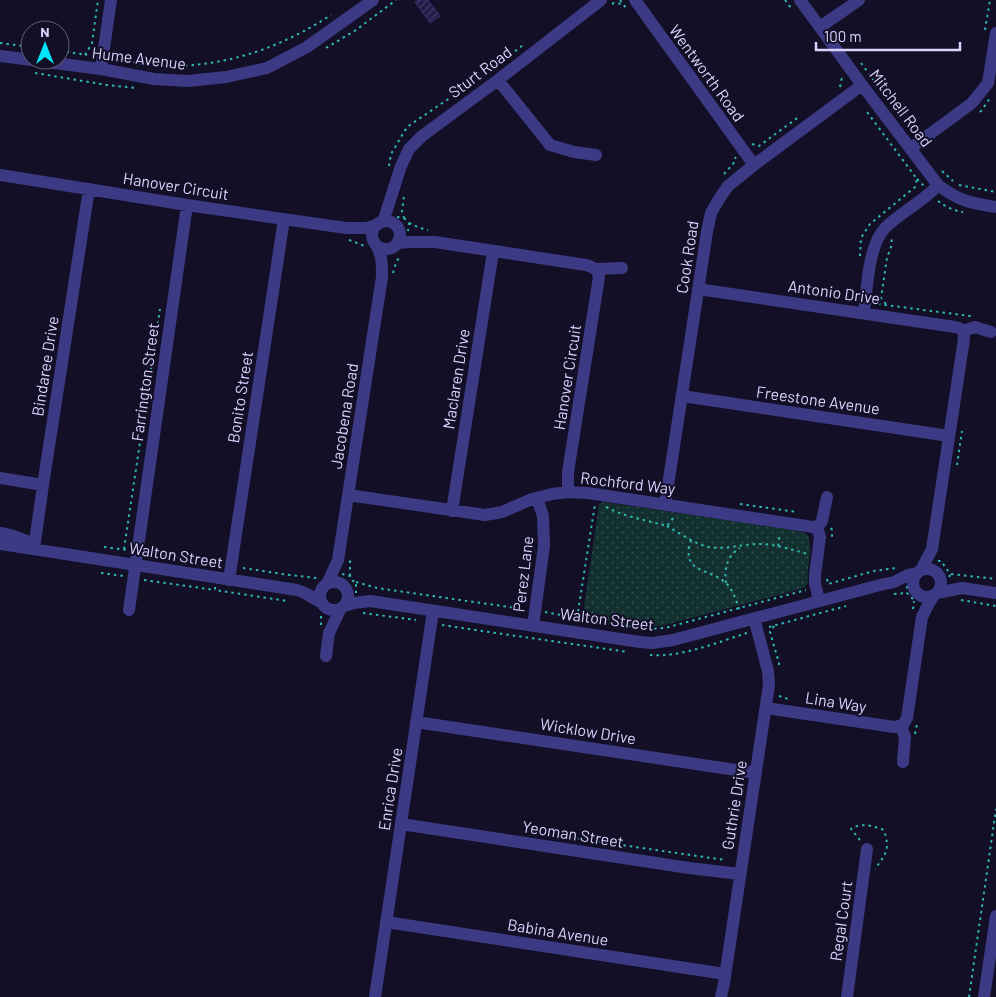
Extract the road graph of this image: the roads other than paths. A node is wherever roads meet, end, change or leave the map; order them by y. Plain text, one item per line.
1 (111, 0) edge
2 (373, 0) edge
3 (859, 0) edge
4 (629, 2) edge
5 (604, 4) edge
6 (796, 4) edge
7 (820, 27) junction
8 (990, 32) edge
9 (0, 56) edge
10 (102, 63) junction
11 (498, 80) junction
12 (862, 85) junction
13 (911, 148) junction
14 (596, 155) dead end
15 (754, 165) junction
16 (0, 175) edge
17 (938, 185) junction
18 (88, 189) junction
19 (187, 205) junction
20 (996, 207) edge
21 (284, 219) junction
22 (393, 223) junction
23 (345, 234) junction
24 (432, 237) junction
25 (377, 247) junction
26 (398, 247) junction
27 (493, 252) junction
28 (622, 268) dead end
29 (596, 269) junction
30 (387, 277) junction
31 (698, 289) junction
32 (865, 308) junction
33 (969, 329) junction
34 (992, 332) dead end
35 (682, 396) junction
36 (949, 436) junction
37 (0, 478) edge
38 (43, 485) junction
39 (568, 492) junction
40 (348, 495) junction
41 (827, 497) dead end
42 (537, 498) junction
43 (666, 504) junction
44 (452, 511) junction
45 (816, 529) junction
46 (0, 533) edge
47 (0, 544) edge
48 (34, 546) junction
49 (932, 549) junction
50 (135, 565) junction
51 (942, 574) junction
52 (229, 580) junction
53 (962, 588) junction
54 (297, 590) junction
55 (341, 590) junction
56 (916, 592) junction
57 (996, 593) edge
58 (936, 594) junction
59 (819, 601) junction
60 (323, 604) junction
61 (129, 610) dead end
62 (433, 611) junction
63 (748, 619) junction
64 (533, 626) junction
65 (329, 633) junction
66 (326, 656) dead end
67 (766, 708) junction
68 (416, 722) junction
69 (903, 732) junction
70 (903, 762) dead end
71 (756, 773) junction
72 (401, 824) junction
73 (867, 849) dead end
74 (736, 874) junction
75 (996, 916) edge
76 (386, 922) junction
77 (726, 974) junction
78 (375, 997) edge
79 (721, 997) edge
80 (847, 997) edge
81 (984, 997) edge

1 - 10 street
2 - 10 street, Hume Avenue
3 - 7 street
4 - 15 street, Wentworth Road
5 - 11 street, Sturt Road
6 - 7 street, Mitchell Road
7 - 12 street, Mitchell Road
8 - 13 street
9 - 10 street, Hume Avenue
11 - 14 street
11 - 22 street, Sturt Road
12 - 13 street, Mitchell Road
12 - 15 street, Cook Road
13 - 17 street, Mitchell Road
15 - 31 street, Cook Road
16 - 18 street, Hanover Circuit
17 - 20 street, Mitchell Road
17 - 32 street
18 - 19 street, Hanover Circuit
18 - 38 street, Bindaree Drive
19 - 21 street, Hanover Circuit
19 - 50 street, Farrington Street
21 - 23 street, Hanover Circuit
21 - 52 street, Bonito Street
22 - 23 street
22 - 24 street
22 - 25 street
22 - 26 street
23 - 25 street
24 - 26 street
24 - 27 street
25 - 26 street
25 - 30 street, Jacobena Road
26 - 30 street, Jacobena Road
27 - 29 street
27 - 44 street, Maclaren Drive
28 - 29 street
29 - 39 street, Hanover Circuit
30 - 40 street, Jacobena Road
31 - 32 street, Antonio Drive
31 - 35 street, Cook Road
32 - 33 street, Antonio Drive
33 - 34 street, Antonio Drive
33 - 36 street
35 - 36 street, Freestone Avenue
35 - 43 street, Cook Road
36 - 49 street
37 - 38 street
38 - 48 street, Bindaree Drive
39 - 42 street, Rochford Way
39 - 43 street, Rochford Way
40 - 44 street, Rochford Way
40 - 55 street, Jacobena Road
41 - 45 street
42 - 44 street, Rochford Way
42 - 64 street, Perez Lane
43 - 45 street, Rochford Way
45 - 59 street
46 - 48 street, Walton Street
47 - 48 street, Walton Street
48 - 50 street, Walton Street
49 - 51 street
49 - 56 street
50 - 52 street, Walton Street
50 - 61 street, Farrington Street
51 - 53 street
51 - 56 street
51 - 58 street
52 - 54 street, Walton Street
53 - 57 street
53 - 58 street
54 - 55 street, Walton Street
54 - 60 street, Walton Street
55 - 60 street
55 - 60 street
55 - 62 street, Walton Street
55 - 65 street
56 - 58 street
56 - 58 street
56 - 59 street, Walton Street
56 - 69 street
59 - 63 street, Walton Street
60 - 65 street
62 - 64 street, Walton Street
62 - 68 street, Enrica Drive
63 - 64 street, Walton Street
63 - 67 street, Guthrie Drive
65 - 66 street
67 - 69 street, Lina Way
67 - 71 street, Guthrie Drive
68 - 71 street, Wicklow Drive
68 - 72 street, Enrica Drive
69 - 70 street
71 - 74 street, Guthrie Drive
72 - 74 street, Yeoman Street
72 - 76 street, Enrica Drive
73 - 80 street, Regal Court
74 - 77 street, Guthrie Drive
75 - 81 street
76 - 77 street, Babina Avenue
76 - 78 street, Enrica Drive
77 - 79 street, Guthrie Drive

